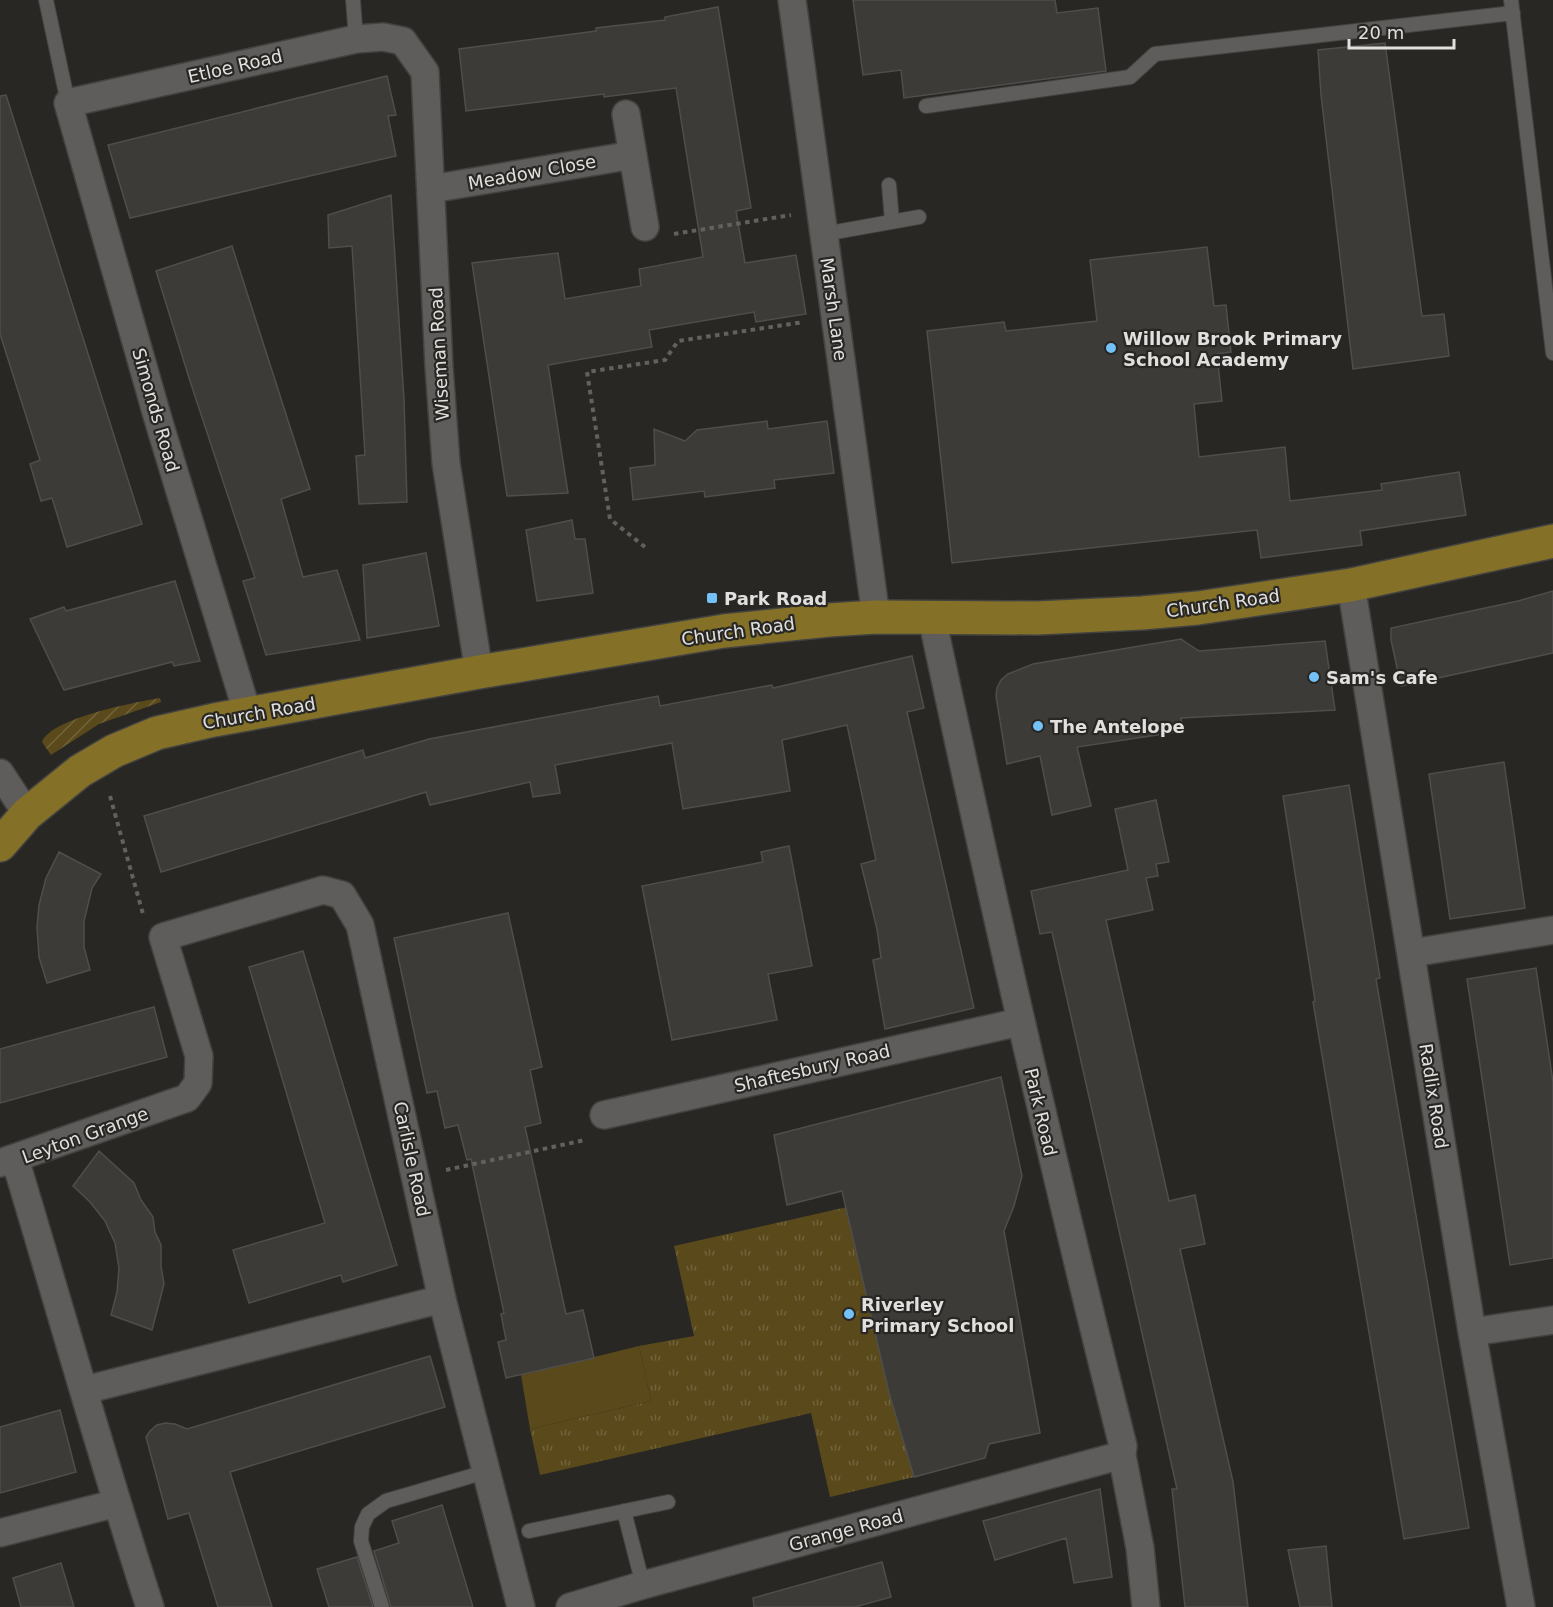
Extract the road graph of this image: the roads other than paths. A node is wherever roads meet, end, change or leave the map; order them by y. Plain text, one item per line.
1 (46, 0) edge
2 (353, 0) edge
3 (792, 0) edge
4 (1512, 7) edge
5 (356, 39) junction
6 (403, 41) joint
7 (68, 103) junction
8 (926, 106) dead end
9 (626, 114) dead end
10 (633, 155) junction
11 (889, 185) dead end
12 (431, 189) junction
13 (919, 218) dead end
14 (892, 221) junction
15 (823, 222) junction
16 (657, 231) road end
17 (1553, 352) edge
18 (1553, 541) edge
19 (1351, 585) junction
20 (876, 617) junction
21 (932, 618) junction
22 (479, 672) junction
23 (249, 715) junction
24 (0, 773) edge
25 (27, 814) junction
26 (0, 845) edge
27 (1553, 930) edge
28 (163, 937) joint
29 (1412, 953) junction
30 (1020, 1022) junction
31 (604, 1115) road end
32 (7, 1161) edge
33 (442, 1299) junction
34 (1553, 1320) edge
35 (1472, 1332) junction
36 (85, 1389) junction
37 (1122, 1455) junction
38 (485, 1472) junction
39 (668, 1502) dead end
40 (117, 1503) junction
41 (624, 1511) junction
42 (529, 1531) dead end
43 (0, 1533) edge
44 (643, 1585) junction
45 (150, 1607) edge
46 (382, 1607) edge
47 (520, 1607) edge
48 (570, 1607) edge
49 (1146, 1607) edge
50 (1521, 1607) edge

1 - 7 lane
2 - 5 lane
3 - 15 street, Marsh Lane
4 - 8 lane
4 - 17 lane
5 - 6 street, Etloe Road
5 - 7 street, Etloe Road
6 - 12 street, Wiseman Road
7 - 23 street, Simonds Road
9 - 10 street
10 - 12 street, Meadow Close
10 - 16 street
11 - 14 lane
12 - 22 street, Wiseman Road
13 - 14 lane
14 - 15 lane
15 - 20 street, Marsh Lane
18 - 19 main road, Church Road
19 - 21 main road, Church Road
19 - 29 street, Radlix Road
20 - 21 main road, Church Road
20 - 22 main road, Church Road
21 - 30 street, Park Road
22 - 23 main road, Church Road
23 - 25 main road, Church Road
24 - 25 street
25 - 26 main road, Church Road
27 - 29 street
28 - 32 street, Leyton Grange
28 - 33 street, Carlisle Road
29 - 35 street, Radlix Road
30 - 31 street, Shaftesbury Road
30 - 37 street, Park Road
32 - 36 street, Leyton Grange
33 - 36 street
33 - 38 street, Carlisle Road
34 - 35 street
35 - 50 street, Radlix Road
36 - 40 street, Leyton Grange
37 - 44 street, Grange Road
37 - 49 street, Park Road
38 - 46 lane
38 - 47 street, Carlisle Road
39 - 41 lane
40 - 43 street
40 - 45 street, Leyton Grange
41 - 42 lane
41 - 44 lane
44 - 48 street, Grange Road

